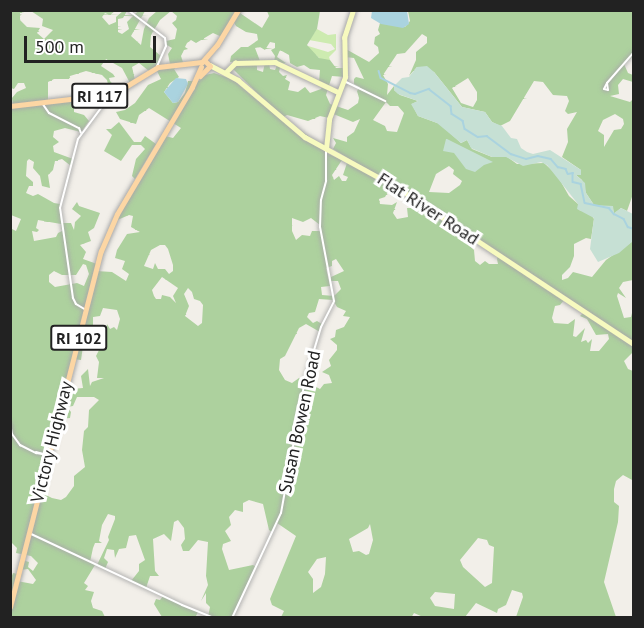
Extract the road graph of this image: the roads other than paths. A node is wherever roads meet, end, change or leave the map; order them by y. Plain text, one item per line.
1 (128, 10) edge
2 (353, 10) edge
3 (238, 11) edge
4 (633, 52) edge
5 (205, 66) junction
6 (158, 67) junction
7 (226, 72) junction
8 (344, 81) junction
9 (607, 83) dead end
10 (338, 92) junction
11 (105, 95) junction
12 (385, 101) dead end
13 (42, 103) junction
14 (10, 106) edge
15 (81, 133) junction
16 (326, 149) junction
17 (86, 310) junction
18 (633, 344) edge
19 (10, 423) edge
20 (48, 455) junction
21 (29, 533) junction
22 (10, 607) edge
23 (215, 618) edge
24 (232, 618) edge

1 - 6 street
2 - 8 main road
3 - 5 main road, Victory Highway / RI 102
4 - 9 street
5 - 6 main road, RI 117
5 - 7 main road
5 - 17 main road, Victory Highway / RI 102
6 - 11 main road, RI 117
7 - 10 main road
7 - 16 main road, Flat River Road
8 - 10 main road
8 - 12 street
10 - 16 main road
11 - 13 main road, RI 117
11 - 15 street
13 - 14 main road, RI 117
13 - 15 street
15 - 17 street
16 - 18 main road, Flat River Road
16 - 24 street, Susan Bowen Road
17 - 20 main road, Victory Highway / RI 102
19 - 20 street
20 - 21 main road, Victory Highway / RI 102
21 - 22 main road, Victory Highway / RI 102
21 - 23 street

